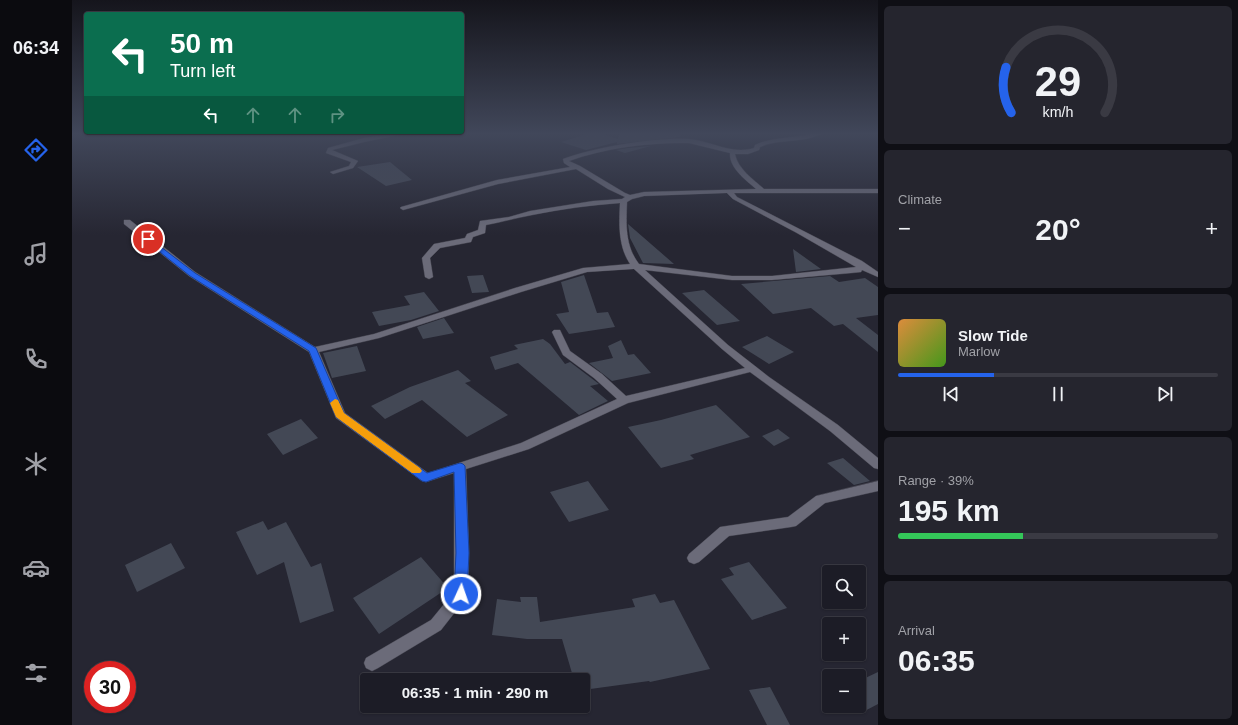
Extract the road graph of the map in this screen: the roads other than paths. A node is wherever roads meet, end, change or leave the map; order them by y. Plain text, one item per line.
1 (351, 167) edge
2 (578, 167) joint
3 (740, 167) edge
4 (333, 172) dead end
5 (729, 191) junction
6 (762, 191) junction
7 (878, 191) edge
8 (627, 199) junction
9 (403, 208) dead end
10 (127, 222) dead end
11 (859, 263) junction
12 (636, 266) junction
13 (878, 275) edge
14 (429, 277) dead end
15 (556, 332) dead end
16 (313, 350) junction
17 (752, 369) junction
18 (624, 400) junction
19 (878, 465) edge
20 (460, 466) junction
21 (878, 486) edge
22 (694, 558) dead end
23 (372, 663) dead end

1 - 4 street
2 - 8 street
2 - 9 street
3 - 6 street
5 - 6 street
5 - 8 street
5 - 11 street
6 - 7 street
8 - 12 street
8 - 14 street
10 - 16 street
11 - 12 street
11 - 13 street
12 - 16 street
12 - 17 street
15 - 18 street
16 - 20 street
17 - 18 street
17 - 19 street
18 - 20 street
20 - 23 street
21 - 22 street

